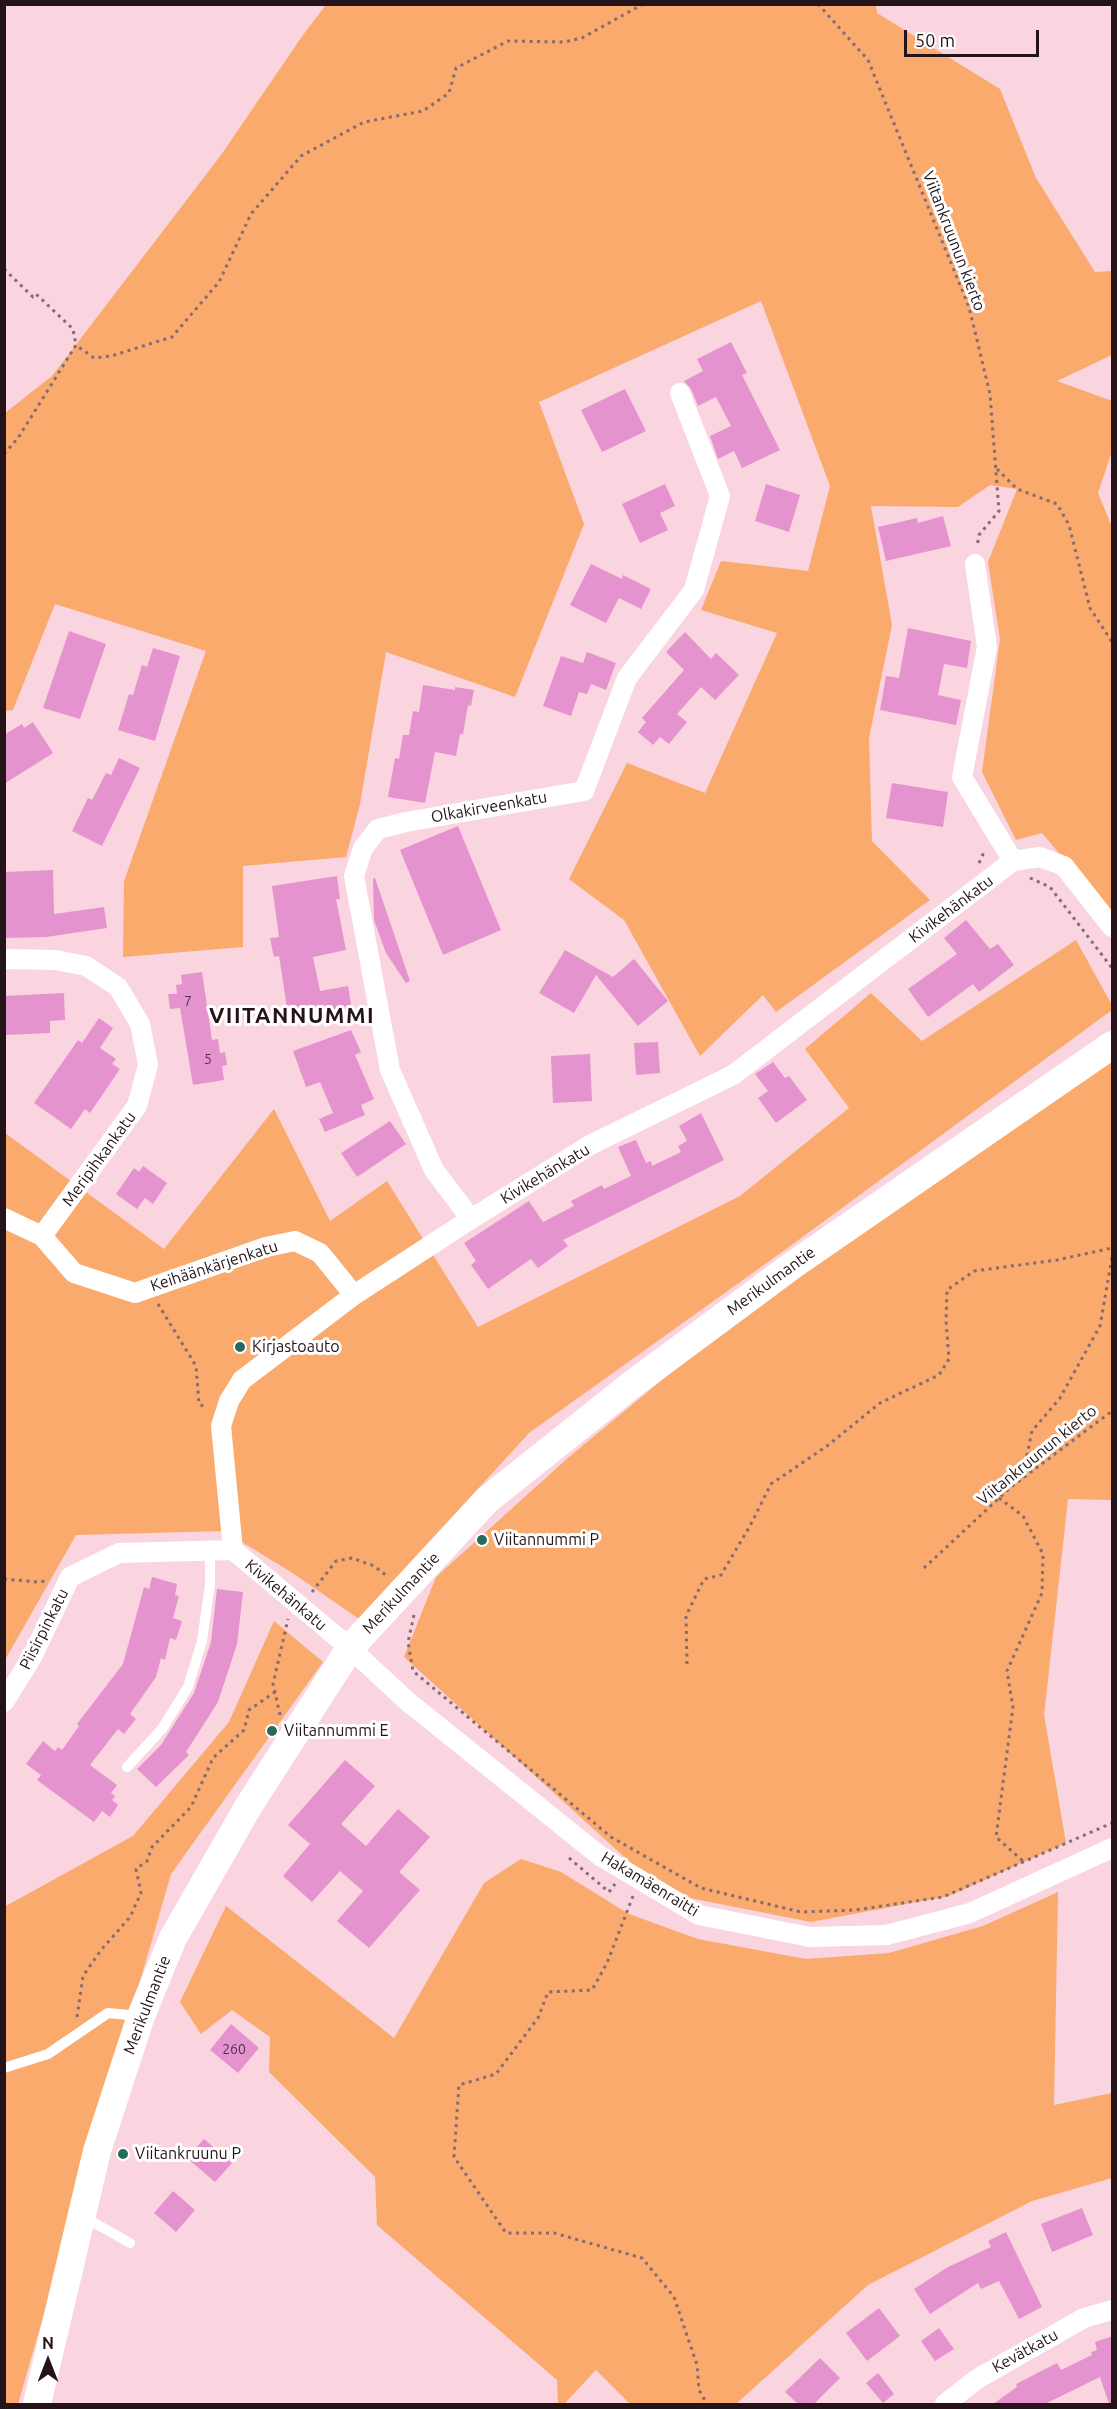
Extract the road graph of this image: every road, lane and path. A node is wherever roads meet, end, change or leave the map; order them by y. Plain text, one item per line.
1 (643, 4) edge
2 (818, 4) edge
3 (4, 269) edge
4 (76, 345) junction
5 (680, 393) dead end
6 (4, 454) edge
7 (996, 468) junction
8 (975, 564) joint
9 (1113, 642) edge
10 (986, 850) dead end
11 (977, 867) dead end
12 (1019, 869) junction
13 (1113, 927) edge
14 (4, 959) edge
15 (1113, 968) edge
16 (1113, 1045) edge
17 (4, 1218) edge
18 (471, 1218) junction
19 (42, 1236) junction
20 (1113, 1248) edge
21 (1113, 1257) edge
22 (148, 1288) junction
23 (354, 1296) junction
24 (1113, 1410) edge
25 (214, 1411) dead end
26 (1022, 1479) junction
27 (999, 1498) junction
28 (210, 1550) junction
29 (233, 1550) junction
30 (924, 1568) dead end
31 (70, 1577) junction
32 (4, 1580) edge
33 (404, 1590) junction
34 (308, 1597) dead end
35 (288, 1617) dead end
36 (350, 1648) junction
37 (687, 1664) dead end
38 (275, 1692) junction
39 (4, 1702) edge
40 (276, 1723) dead end
41 (127, 1767) dead end
42 (1113, 1823) edge
43 (1113, 1848) edge
44 (1023, 1861) junction
45 (640, 1880) junction
46 (141, 2016) junction
47 (75, 2036) junction
48 (4, 2068) edge
49 (81, 2216) junction
50 (130, 2242) dead end
51 (1113, 2310) edge
52 (38, 2404) edge
53 (707, 2404) edge
54 (945, 2404) edge

1 - 4 path
2 - 7 path, Viitankruunun kierto
3 - 4 path
4 - 6 path
5 - 18 street, Olkakirveenkatu
7 - 8 path, Viitankruunun kierto
7 - 9 path
8 - 12 street
10 - 11 path
12 - 13 street
12 - 15 path
12 - 18 street, Kivikehänkatu
14 - 19 street, Meripihkankatu
16 - 33 street, Merikulmantie
17 - 19 street, Keihäänkärjenkatu
18 - 23 street, Kivikehänkatu
19 - 22 street, Keihäänkärjenkatu
20 - 37 path
21 - 26 path
22 - 23 street, Keihäänkärjenkatu
22 - 25 path
23 - 29 street, Kivikehänkatu
24 - 26 path, Viitankruunun kierto
26 - 27 path, Viitankruunun kierto
27 - 30 path, Viitankruunun kierto
27 - 44 path
28 - 29 street, Piisirpinkatu
28 - 31 street, Piisirpinkatu
28 - 41 lane
29 - 36 street, Kivikehänkatu
31 - 32 path
31 - 39 street, Piisirpinkatu
33 - 34 path
33 - 36 street, Merikulmantie
33 - 44 path
35 - 38 path
36 - 45 street, Hakamäenraitti
36 - 46 street, Merikulmantie
38 - 40 path
38 - 47 path
42 - 44 path
43 - 45 street, Hakamäenraitti
45 - 53 path
46 - 47 lane
46 - 49 street, Merikulmantie
47 - 48 lane
49 - 50 lane
49 - 52 street, Merikulmantie
51 - 54 street, Kevätkatu

